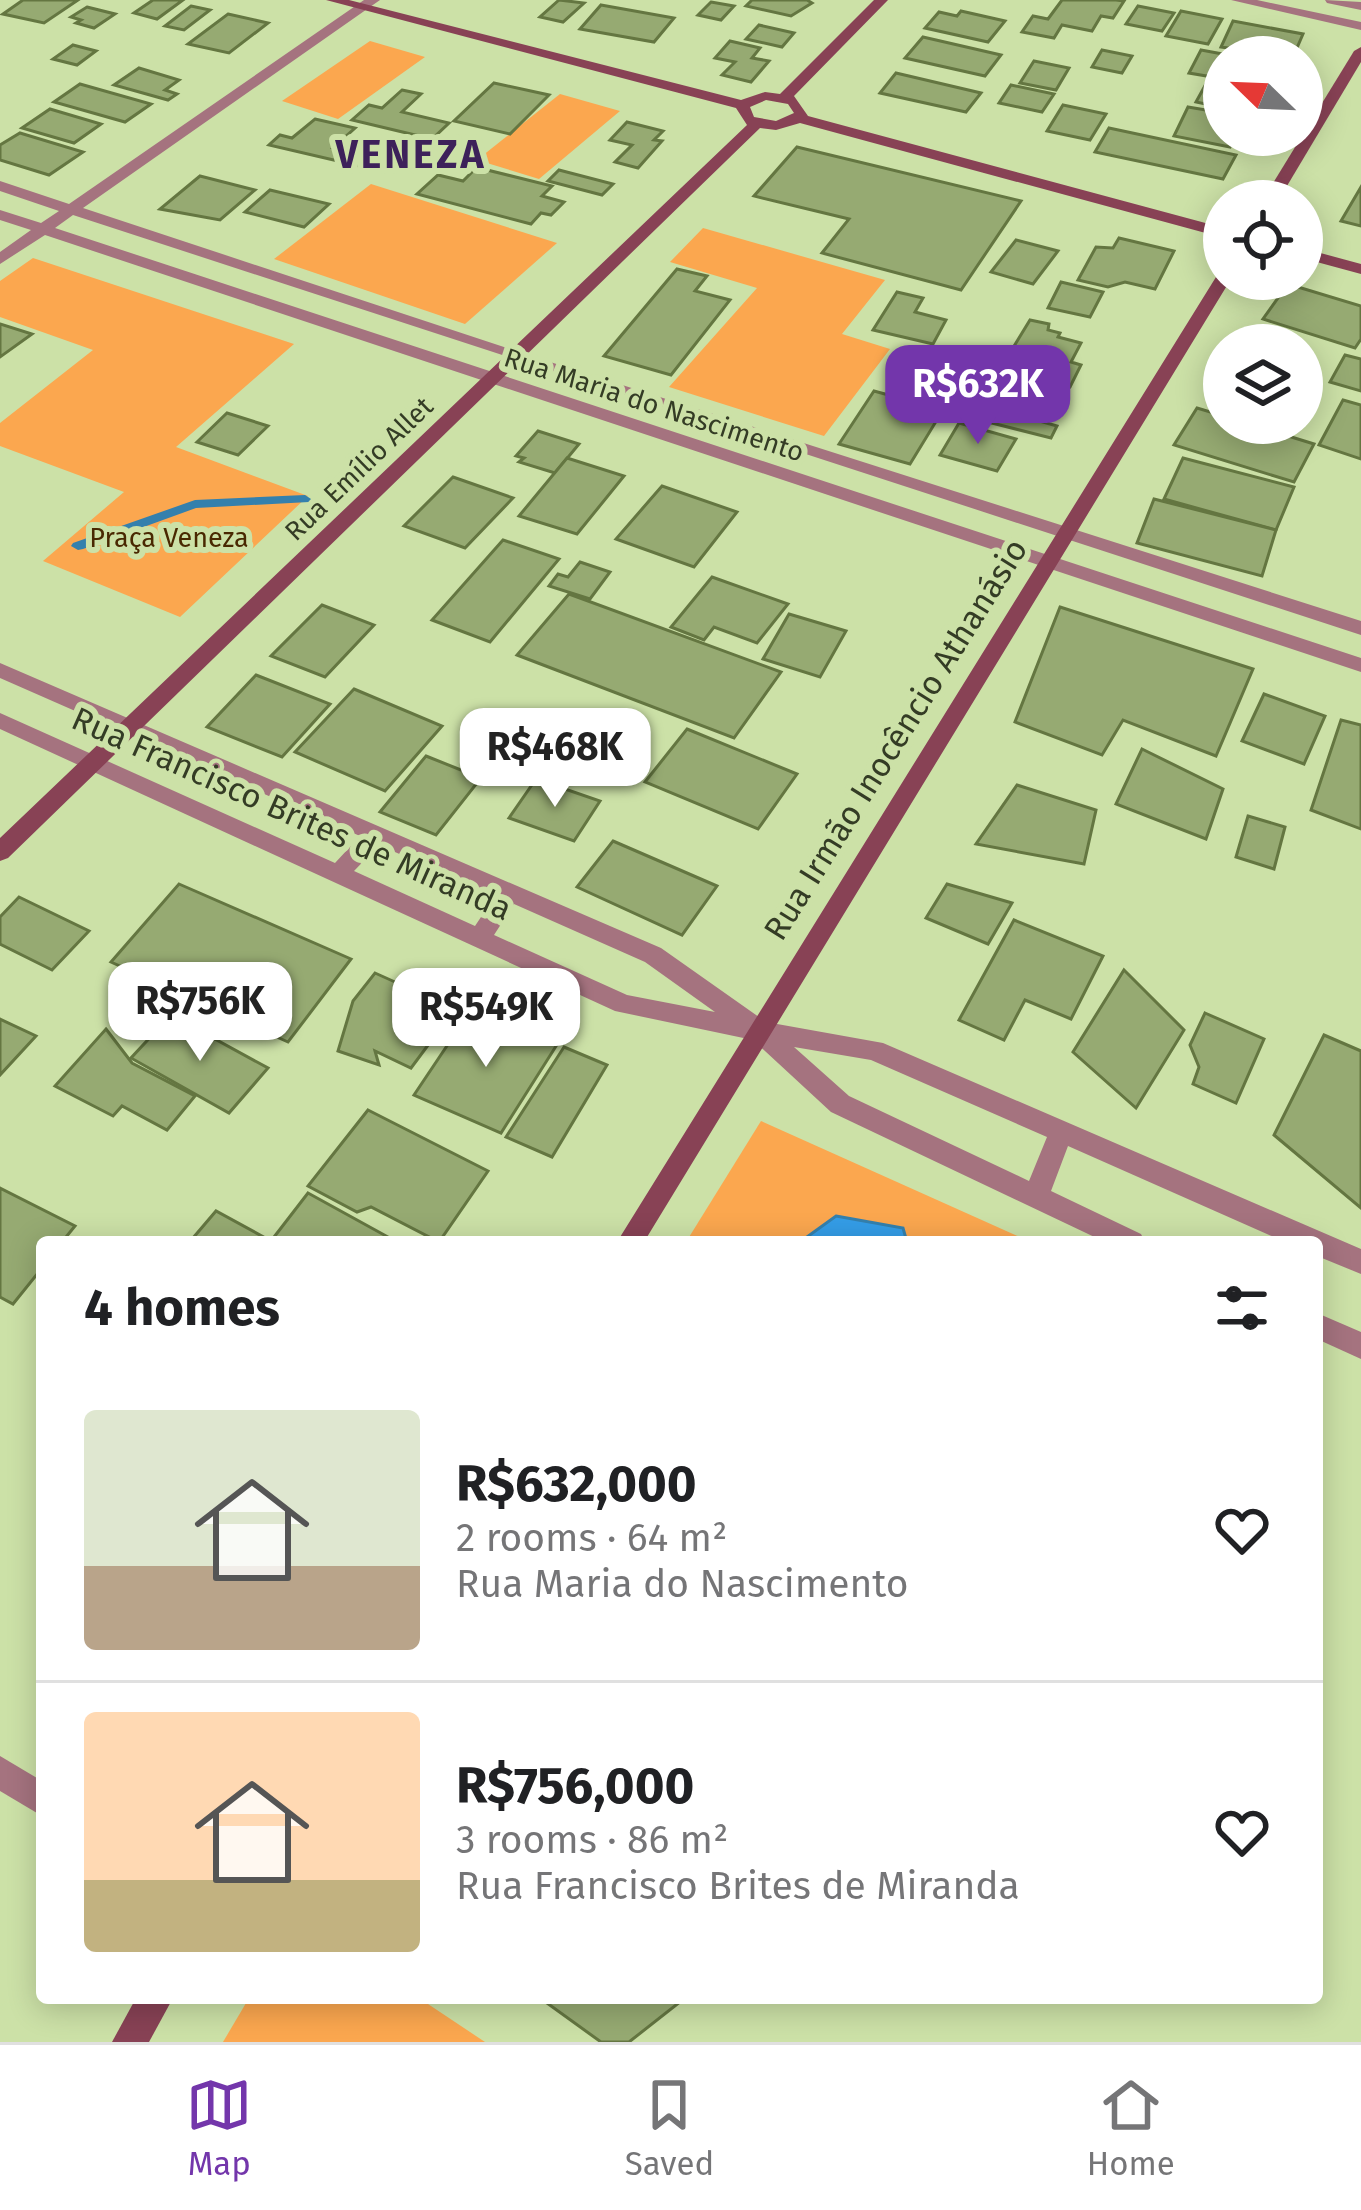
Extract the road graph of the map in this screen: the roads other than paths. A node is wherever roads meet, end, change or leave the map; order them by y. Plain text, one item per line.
1 (333, 0) edge
2 (881, 0) edge
3 (1238, 0) edge
4 (1332, 0) edge
5 (366, 3) edge
6 (1361, 6) edge
7 (1361, 26) edge
8 (1361, 51) edge
9 (784, 97) junction
10 (742, 105) junction
11 (799, 118) junction
12 (756, 124) junction
13 (1283, 180) edge
14 (0, 186) edge
15 (72, 209) junction
16 (0, 215) edge
17 (1203, 227) edge
18 (42, 230) junction
19 (1323, 258) edge
20 (0, 259) edge
21 (236, 264) junction
22 (1361, 268) edge
23 (206, 284) junction
24 (1210, 300) edge
25 (355, 304) junction
26 (328, 325) junction
27 (516, 357) junction
28 (491, 380) junction
29 (694, 414) junction
30 (673, 439) junction
31 (791, 446) junction
32 (772, 471) junction
33 (1068, 534) junction
34 (1051, 562) junction
35 (1361, 628) edge
36 (1361, 665) edge
37 (0, 670) edge
38 (0, 720) edge
39 (128, 726) junction
40 (92, 762) junction
41 (375, 834) junction
42 (0, 852) edge
43 (338, 874) junction
44 (510, 892) junction
45 (478, 938) junction
46 (760, 1031) junction
47 (1061, 1132) junction
48 (1036, 1197) junction
49 (1275, 1234) edge
50 (634, 1236) edge
51 (1119, 1236) edge
52 (1323, 1246) edge
53 (1361, 1262) edge
54 (1323, 1330) edge
55 (1361, 1346) edge
56 (0, 1772) edge
57 (36, 1796) edge
58 (152, 2004) edge
59 (129, 2042) edge

1 - 5 street
2 - 9 street
3 - 7 street
4 - 6 street
5 - 10 street
5 - 15 street
8 - 13 street
9 - 10 street
9 - 11 street
10 - 12 street
11 - 12 street
11 - 17 street
12 - 27 street, Rua Emílio Allet
14 - 15 street, Rua Maria do Nascimento
15 - 18 street
15 - 21 street, Rua Maria do Nascimento
16 - 18 street, Rua Maria do Nascimento
18 - 20 street
18 - 23 street, Rua Maria do Nascimento
19 - 22 street
21 - 23 street
21 - 25 street, Rua Maria do Nascimento
23 - 26 street, Rua Maria do Nascimento
24 - 33 street, Rua Irmão Inocêncio Athanásio
25 - 26 street
25 - 27 street, Rua Maria do Nascimento
26 - 28 street, Rua Maria do Nascimento
27 - 28 street, Rua Emílio Allet
27 - 29 street, Rua Maria do Nascimento
28 - 30 street, Rua Maria do Nascimento
28 - 39 street, Rua Emílio Allet
29 - 30 street
29 - 31 street, Rua Maria do Nascimento
30 - 32 street, Rua Maria do Nascimento
31 - 32 street
31 - 33 street, Rua Maria do Nascimento
32 - 34 street, Rua Maria do Nascimento
33 - 34 street, Rua Irmão Inocêncio Athanásio
33 - 35 street, Rua Maria do Nascimento
34 - 36 street, Rua Maria do Nascimento
34 - 46 street, Rua Irmão Inocêncio Athanásio
37 - 39 street, Rua Francisco Brites de Miranda
38 - 40 street, Rua Francisco Brites de Miranda
39 - 40 street, Rua Emílio Allet
39 - 41 street, Rua Francisco Brites de Miranda
40 - 42 street, Rua Emílio Allet
40 - 43 street, Rua Francisco Brites de Miranda
41 - 43 street
41 - 44 street, Rua Francisco Brites de Miranda
43 - 45 street, Rua Francisco Brites de Miranda
44 - 45 street
44 - 46 street, Rua Francisco Brites de Miranda
45 - 46 street, Rua Francisco Brites de Miranda
46 - 47 street, Rua Francisco Brites de Miranda
46 - 48 street, Rua Francisco Brites de Miranda
46 - 50 street, Rua Irmão Inocêncio Athanásio
47 - 48 street
47 - 49 street, Rua Francisco Brites de Miranda
48 - 51 street, Rua Francisco Brites de Miranda
52 - 53 street, Rua Francisco Brites de Miranda
54 - 55 street
56 - 57 street
58 - 59 street

